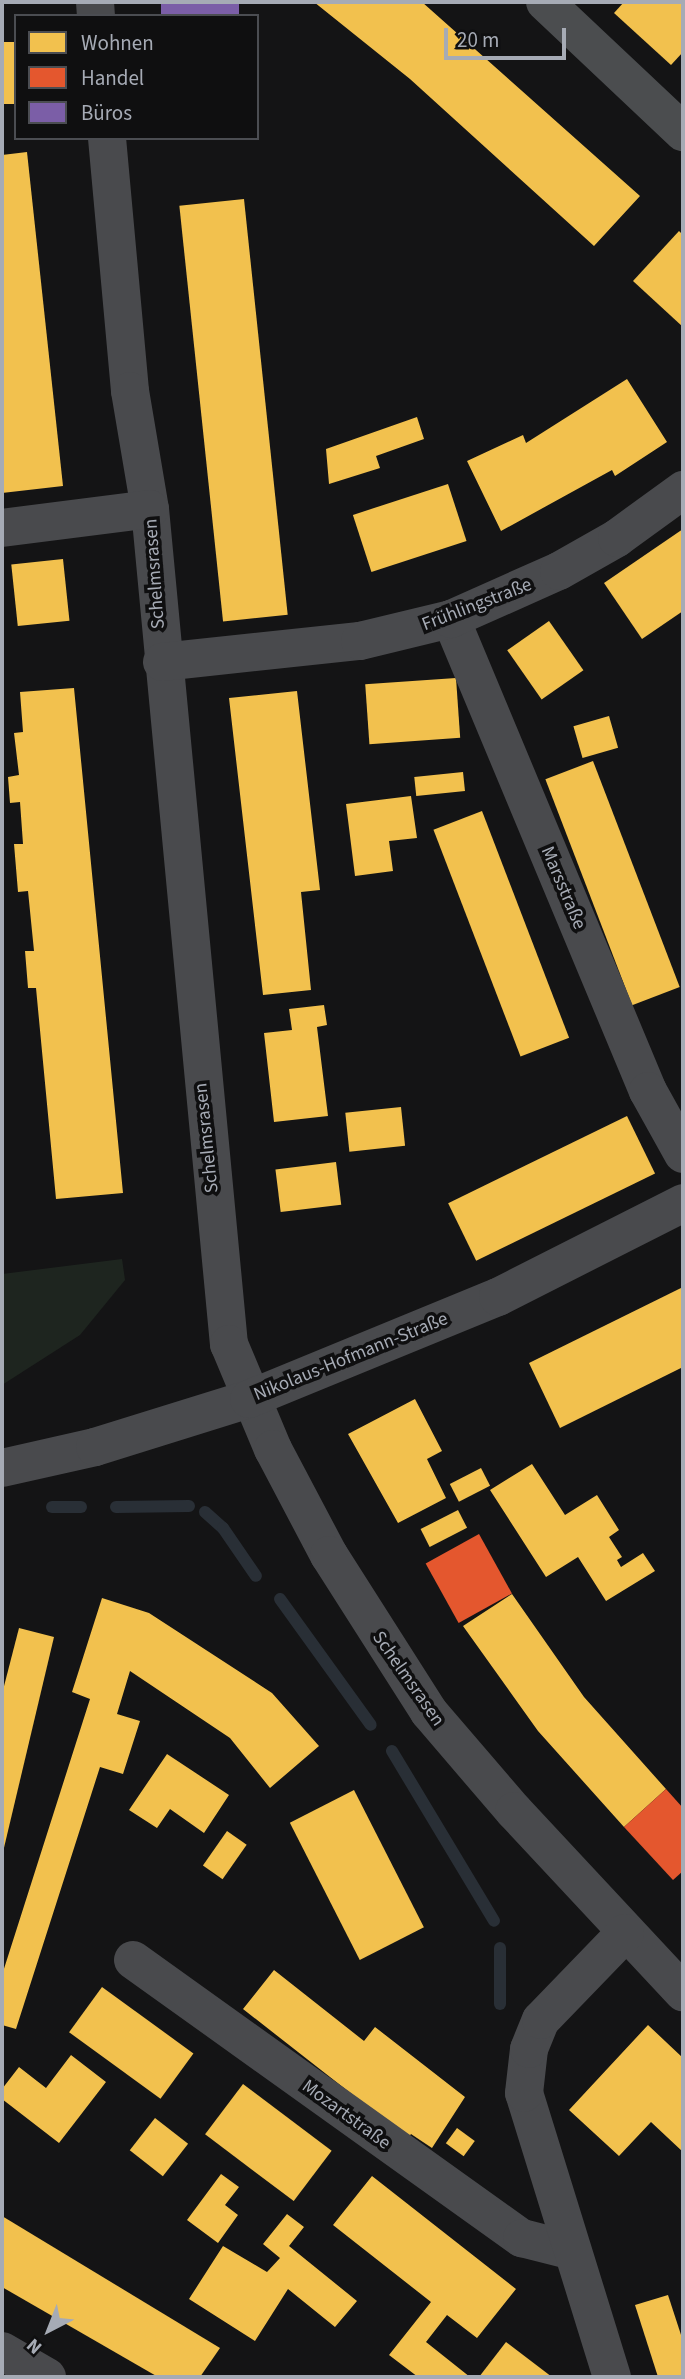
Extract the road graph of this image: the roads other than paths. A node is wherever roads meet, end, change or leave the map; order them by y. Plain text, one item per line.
1 (545, 2) edge
2 (683, 132) edge
3 (107, 140) edge
4 (683, 490) edge
5 (150, 509) junction
6 (2, 528) edge
7 (451, 619) junction
8 (162, 662) junction
9 (683, 1154) edge
10 (683, 1203) edge
11 (249, 1399) junction
12 (2, 1468) edge
13 (625, 1933) junction
14 (133, 1960) dead end
15 (683, 1992) edge
16 (569, 2250) junction
17 (2, 2351) edge
18 (47, 2377) edge
19 (612, 2377) edge

1 - 2 main road
3 - 5 street, Schelmsrasen
4 - 7 street, Frühlingstraße
5 - 6 street
5 - 8 street, Schelmsrasen
7 - 8 street, Frühlingstraße
7 - 9 street, Marsstraße
8 - 11 street, Schelmsrasen
10 - 11 street, Nikolaus-Hofmann-Straße
11 - 12 street, Nikolaus-Hofmann-Straße
11 - 13 street, Schelmsrasen
13 - 15 street, Schelmsrasen
13 - 16 street
14 - 16 street, Mozartstraße
16 - 19 street
17 - 18 street

